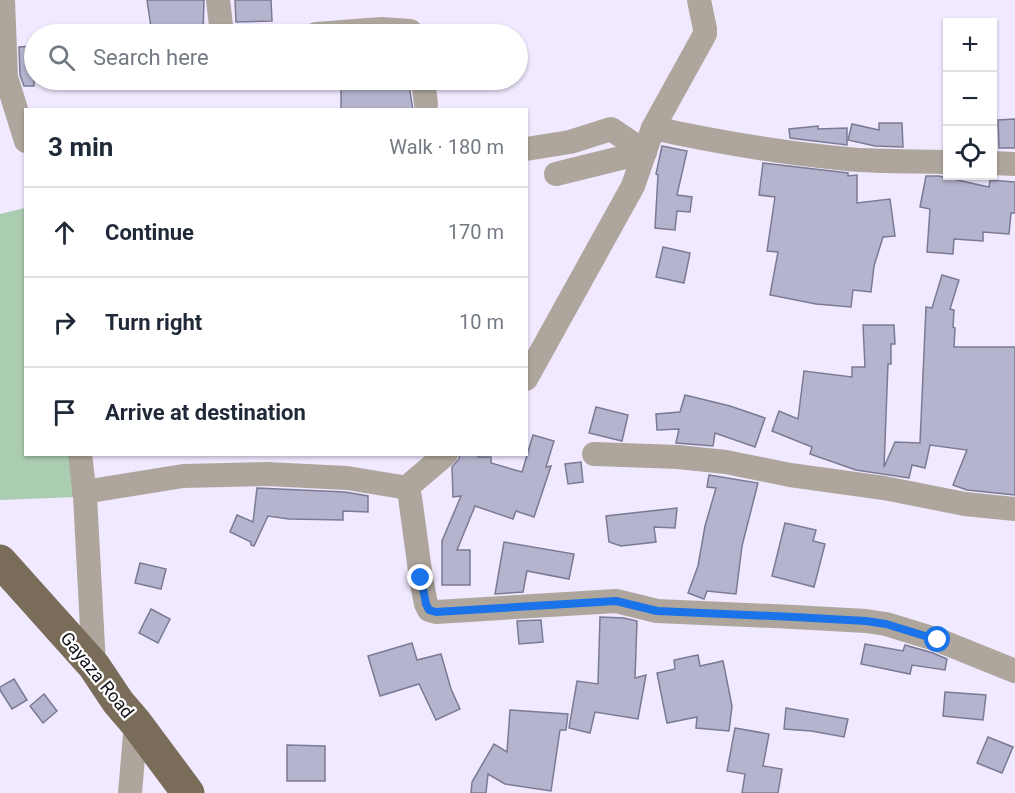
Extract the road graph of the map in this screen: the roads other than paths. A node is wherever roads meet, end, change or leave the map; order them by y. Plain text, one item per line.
1 (3, 0) edge
2 (218, 0) edge
3 (699, 0) edge
4 (221, 24) edge
5 (424, 90) edge
6 (426, 104) dead end
7 (653, 128) junction
8 (24, 135) edge
9 (528, 149) edge
10 (645, 152) junction
11 (943, 162) edge
12 (997, 163) edge
13 (1015, 164) edge
14 (556, 174) dead end
15 (528, 375) edge
16 (594, 454) dead end
17 (80, 456) edge
18 (444, 456) edge
19 (405, 489) junction
20 (84, 492) junction
21 (1015, 509) edge
22 (0, 561) edge
23 (94, 666) junction
24 (1015, 671) edge
25 (136, 723) junction
26 (130, 793) edge
27 (188, 793) edge

1 - 8 street
2 - 4 street
3 - 7 street
5 - 6 street
7 - 10 street
7 - 11 street
9 - 10 street
10 - 14 street
10 - 15 street
12 - 13 street
16 - 21 street
17 - 20 street
18 - 19 street
19 - 20 street
19 - 24 street
20 - 23 street
22 - 23 main road, Gayaza Road
23 - 25 main road, Gayaza Road
25 - 26 street
25 - 27 main road, Gayaza Road

